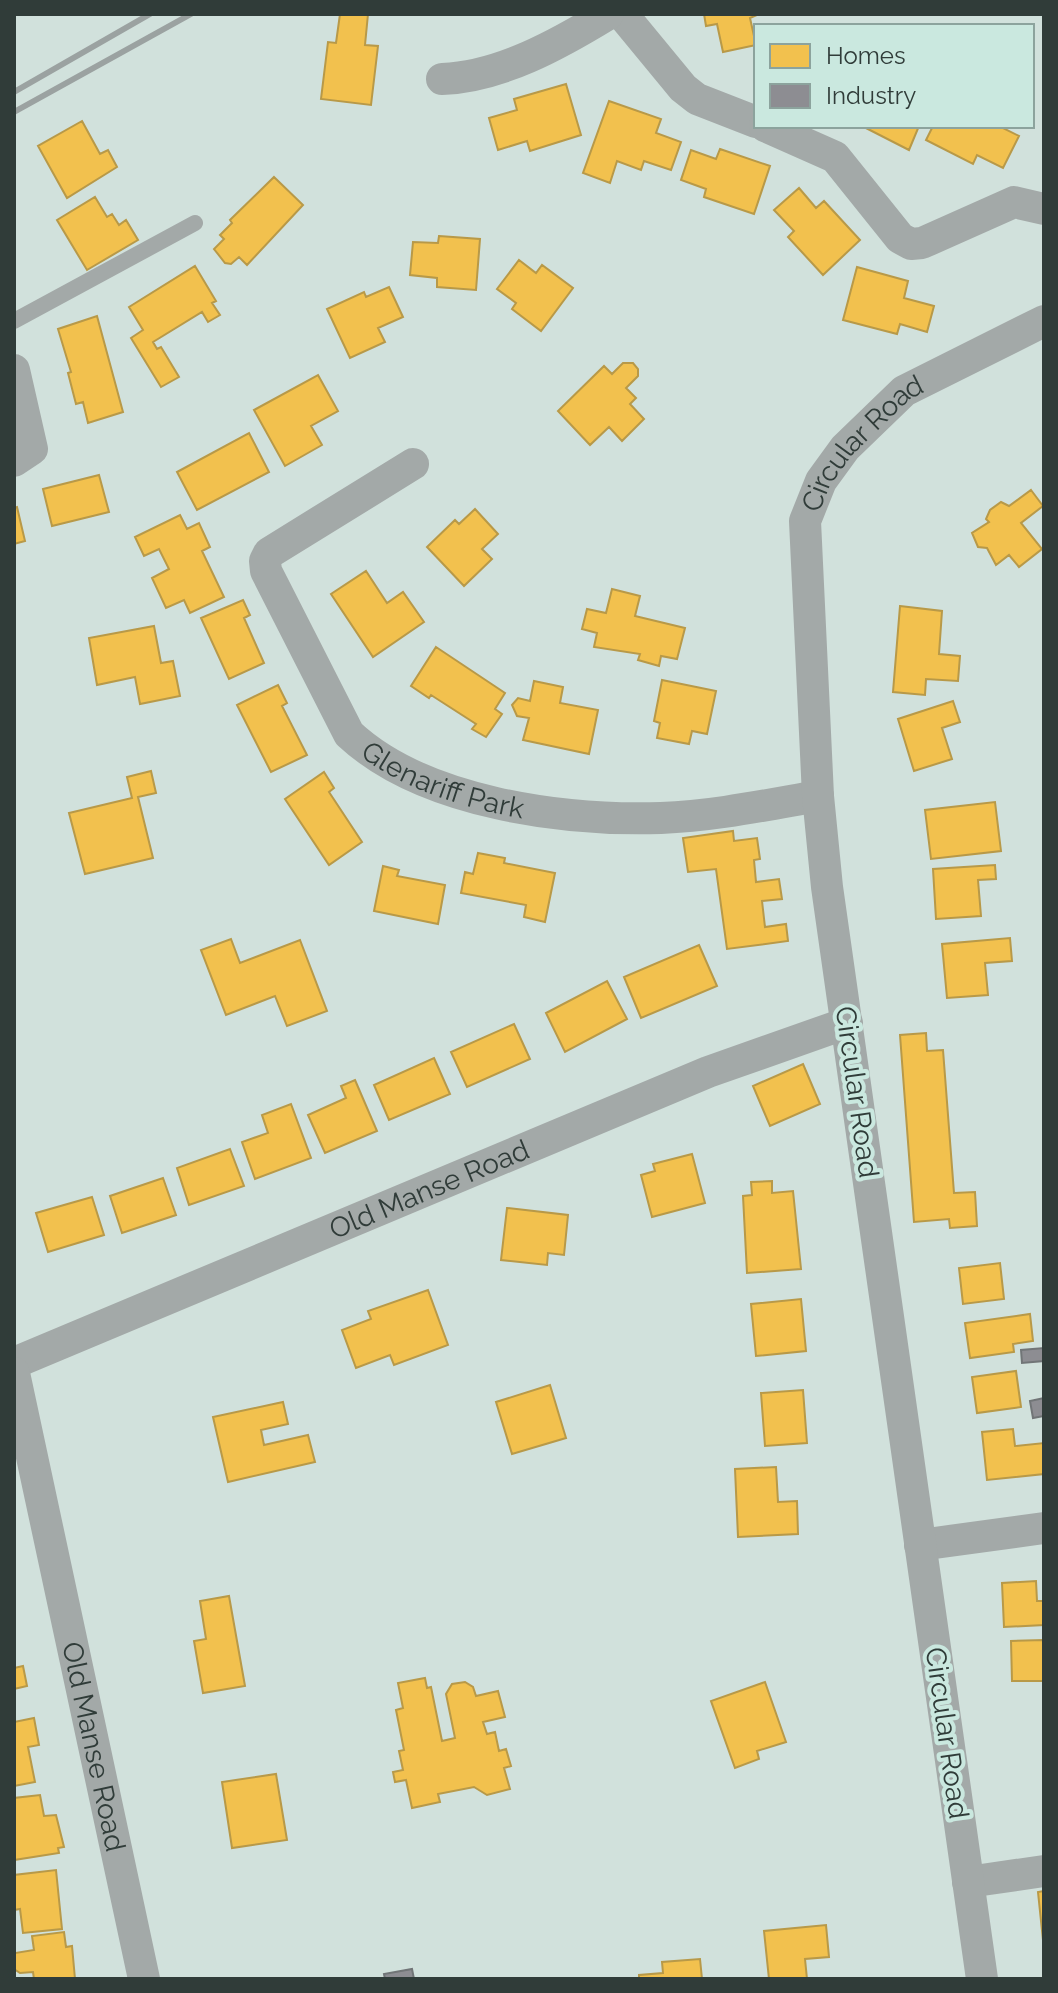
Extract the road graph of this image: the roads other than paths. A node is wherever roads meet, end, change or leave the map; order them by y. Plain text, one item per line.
1 (608, 14) edge
2 (622, 14) edge
3 (442, 79) dead end
4 (754, 121) edge
5 (770, 128) edge
6 (1044, 209) edge
7 (195, 223) dead end
8 (14, 321) edge
9 (1044, 321) edge
10 (14, 370) edge
11 (14, 461) edge
12 (413, 464) dead end
13 (818, 796) junction
14 (847, 1023) junction
15 (14, 1363) edge
16 (14, 1373) edge
17 (1044, 1528) edge
18 (920, 1545) junction
19 (1044, 1871) edge
20 (968, 1882) junction
21 (144, 1979) edge
22 (982, 1979) edge

1 - 3 street
2 - 4 street
5 - 6 street
7 - 8 lane
9 - 13 street, Circular Road
10 - 11 street
12 - 13 street, Glenariff Park
13 - 14 street, Circular Road
14 - 15 street, Old Manse Road
14 - 18 street, Circular Road
16 - 21 street, Old Manse Road
17 - 18 street
18 - 20 street, Circular Road
19 - 20 street
20 - 22 street, Circular Road

